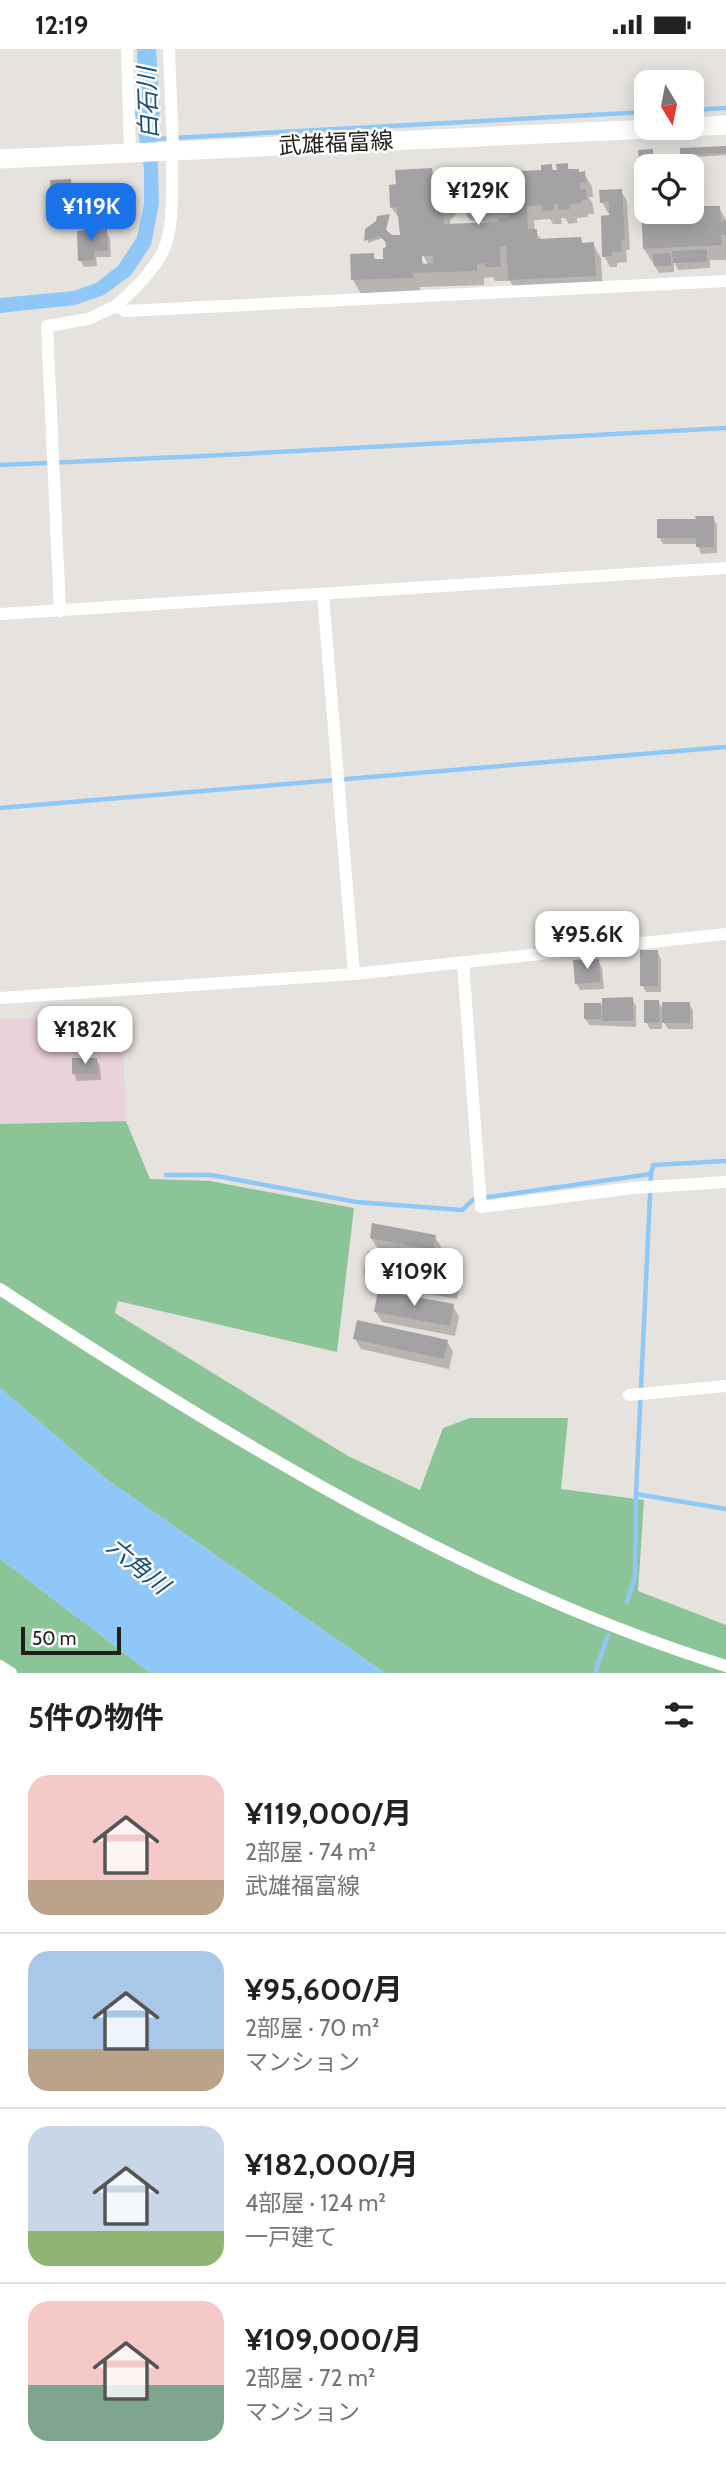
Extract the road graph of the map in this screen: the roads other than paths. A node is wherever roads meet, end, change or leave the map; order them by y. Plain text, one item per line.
1 (127, 49) edge
2 (169, 49) edge
3 (726, 125) edge
4 (704, 126) edge
5 (634, 129) edge
6 (173, 144) junction
7 (131, 153) junction
8 (0, 159) edge
9 (726, 281) edge
10 (116, 306) junction
11 (726, 568) edge
12 (323, 594) junction
13 (60, 611) junction
14 (0, 614) edge
15 (726, 934) edge
16 (463, 963) junction
17 (354, 974) junction
18 (0, 998) edge
19 (726, 1182) edge
20 (0, 1289) edge
21 (726, 1386) edge
22 (629, 1395) dead end
23 (0, 1666) edge
24 (726, 1666) edge
25 (11, 1673) edge

1 - 7 street
2 - 6 street
3 - 4 main road
5 - 6 main road, 武雄福富線
6 - 7 main road, 武雄福富線
6 - 10 street
7 - 8 main road, 武雄福富線
9 - 10 street
10 - 13 street
11 - 12 street
12 - 13 street
12 - 17 street
13 - 14 street
15 - 16 street
16 - 17 street
16 - 19 street
17 - 18 street
20 - 24 street
21 - 22 street
23 - 25 street

